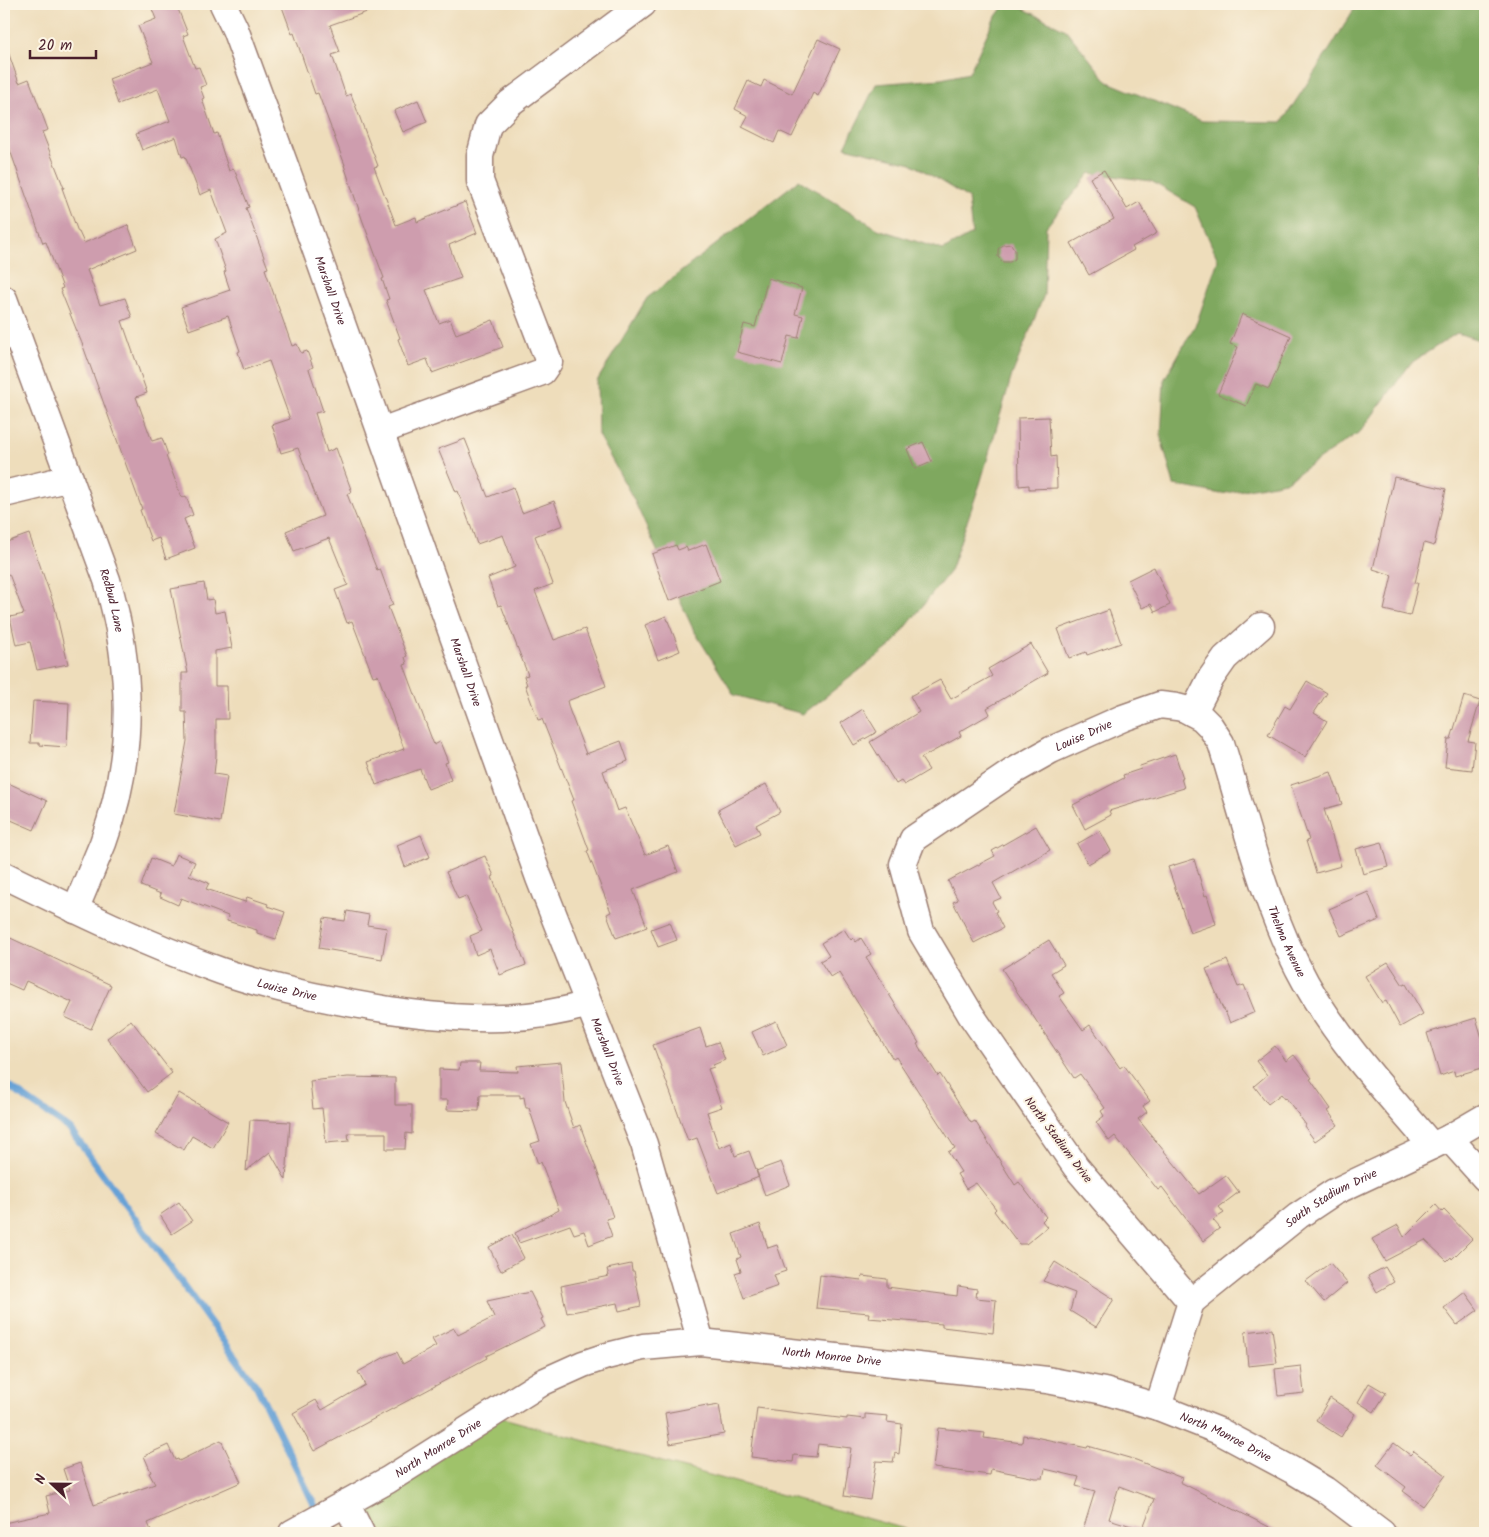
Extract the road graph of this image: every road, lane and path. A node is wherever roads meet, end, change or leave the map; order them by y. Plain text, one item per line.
1 (223, 4) edge
2 (643, 4) edge
3 (4, 299) edge
4 (381, 431) junction
5 (70, 478) junction
6 (4, 494) edge
7 (1260, 626) dead end
8 (1193, 712) junction
9 (903, 864) joint
10 (4, 875) edge
11 (75, 910) junction
12 (588, 1004) junction
13 (1485, 1117) edge
14 (1440, 1142) junction
15 (1485, 1178) edge
16 (1191, 1302) junction
17 (701, 1342) junction
18 (1158, 1407) junction
19 (341, 1506) junction
20 (295, 1531) edge
21 (361, 1533) edge
22 (1382, 1533) edge

1 - 4 street, Marshall Drive
2 - 4 street
3 - 5 street, Redbud Lane
4 - 12 street, Marshall Drive
5 - 6 street
5 - 11 street, Redbud Lane
7 - 8 street
8 - 9 street, Louise Drive
8 - 14 street, Thelma Avenue
9 - 16 street, North Stadium Drive
10 - 11 street, Louise Drive
11 - 12 street, Louise Drive
12 - 17 street, Marshall Drive
13 - 14 street, South Stadium Drive
14 - 15 street, Thelma Avenue
14 - 16 street, South Stadium Drive
16 - 18 street
17 - 18 street, North Monroe Drive
17 - 19 street, North Monroe Drive
18 - 22 street, North Monroe Drive
19 - 20 street, North Monroe Drive
19 - 21 street

